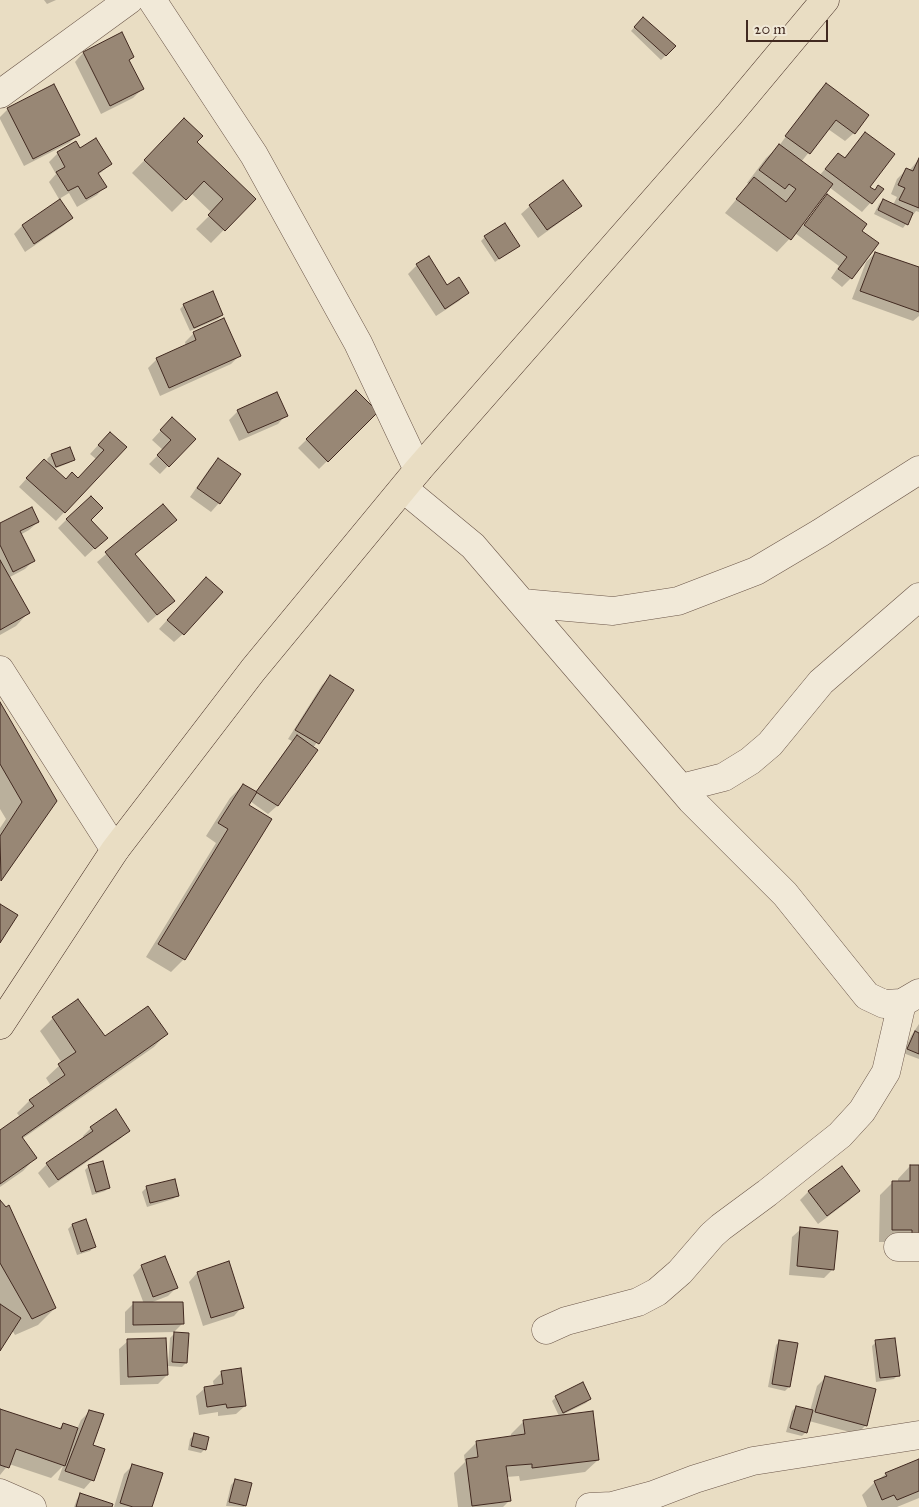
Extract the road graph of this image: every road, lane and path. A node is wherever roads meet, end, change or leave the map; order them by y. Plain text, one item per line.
1 (129, 0) edge
2 (152, 0) edge
3 (825, 0) edge
4 (0, 94) edge
5 (919, 470) edge
6 (411, 479) junction
7 (919, 597) edge
8 (522, 603) junction
9 (0, 670) edge
10 (681, 788) junction
11 (115, 850) junction
12 (911, 998) edge
13 (0, 1025) edge
14 (546, 1330) dead end
15 (919, 1435) edge
16 (0, 1493) edge
17 (32, 1507) edge
18 (590, 1507) edge

1 - 4 street
2 - 6 street
3 - 6 main road
5 - 8 street
6 - 8 street
6 - 11 main road
7 - 10 street
8 - 10 street
9 - 11 street
10 - 12 street
11 - 13 main road
12 - 14 street
15 - 18 street
16 - 17 street

